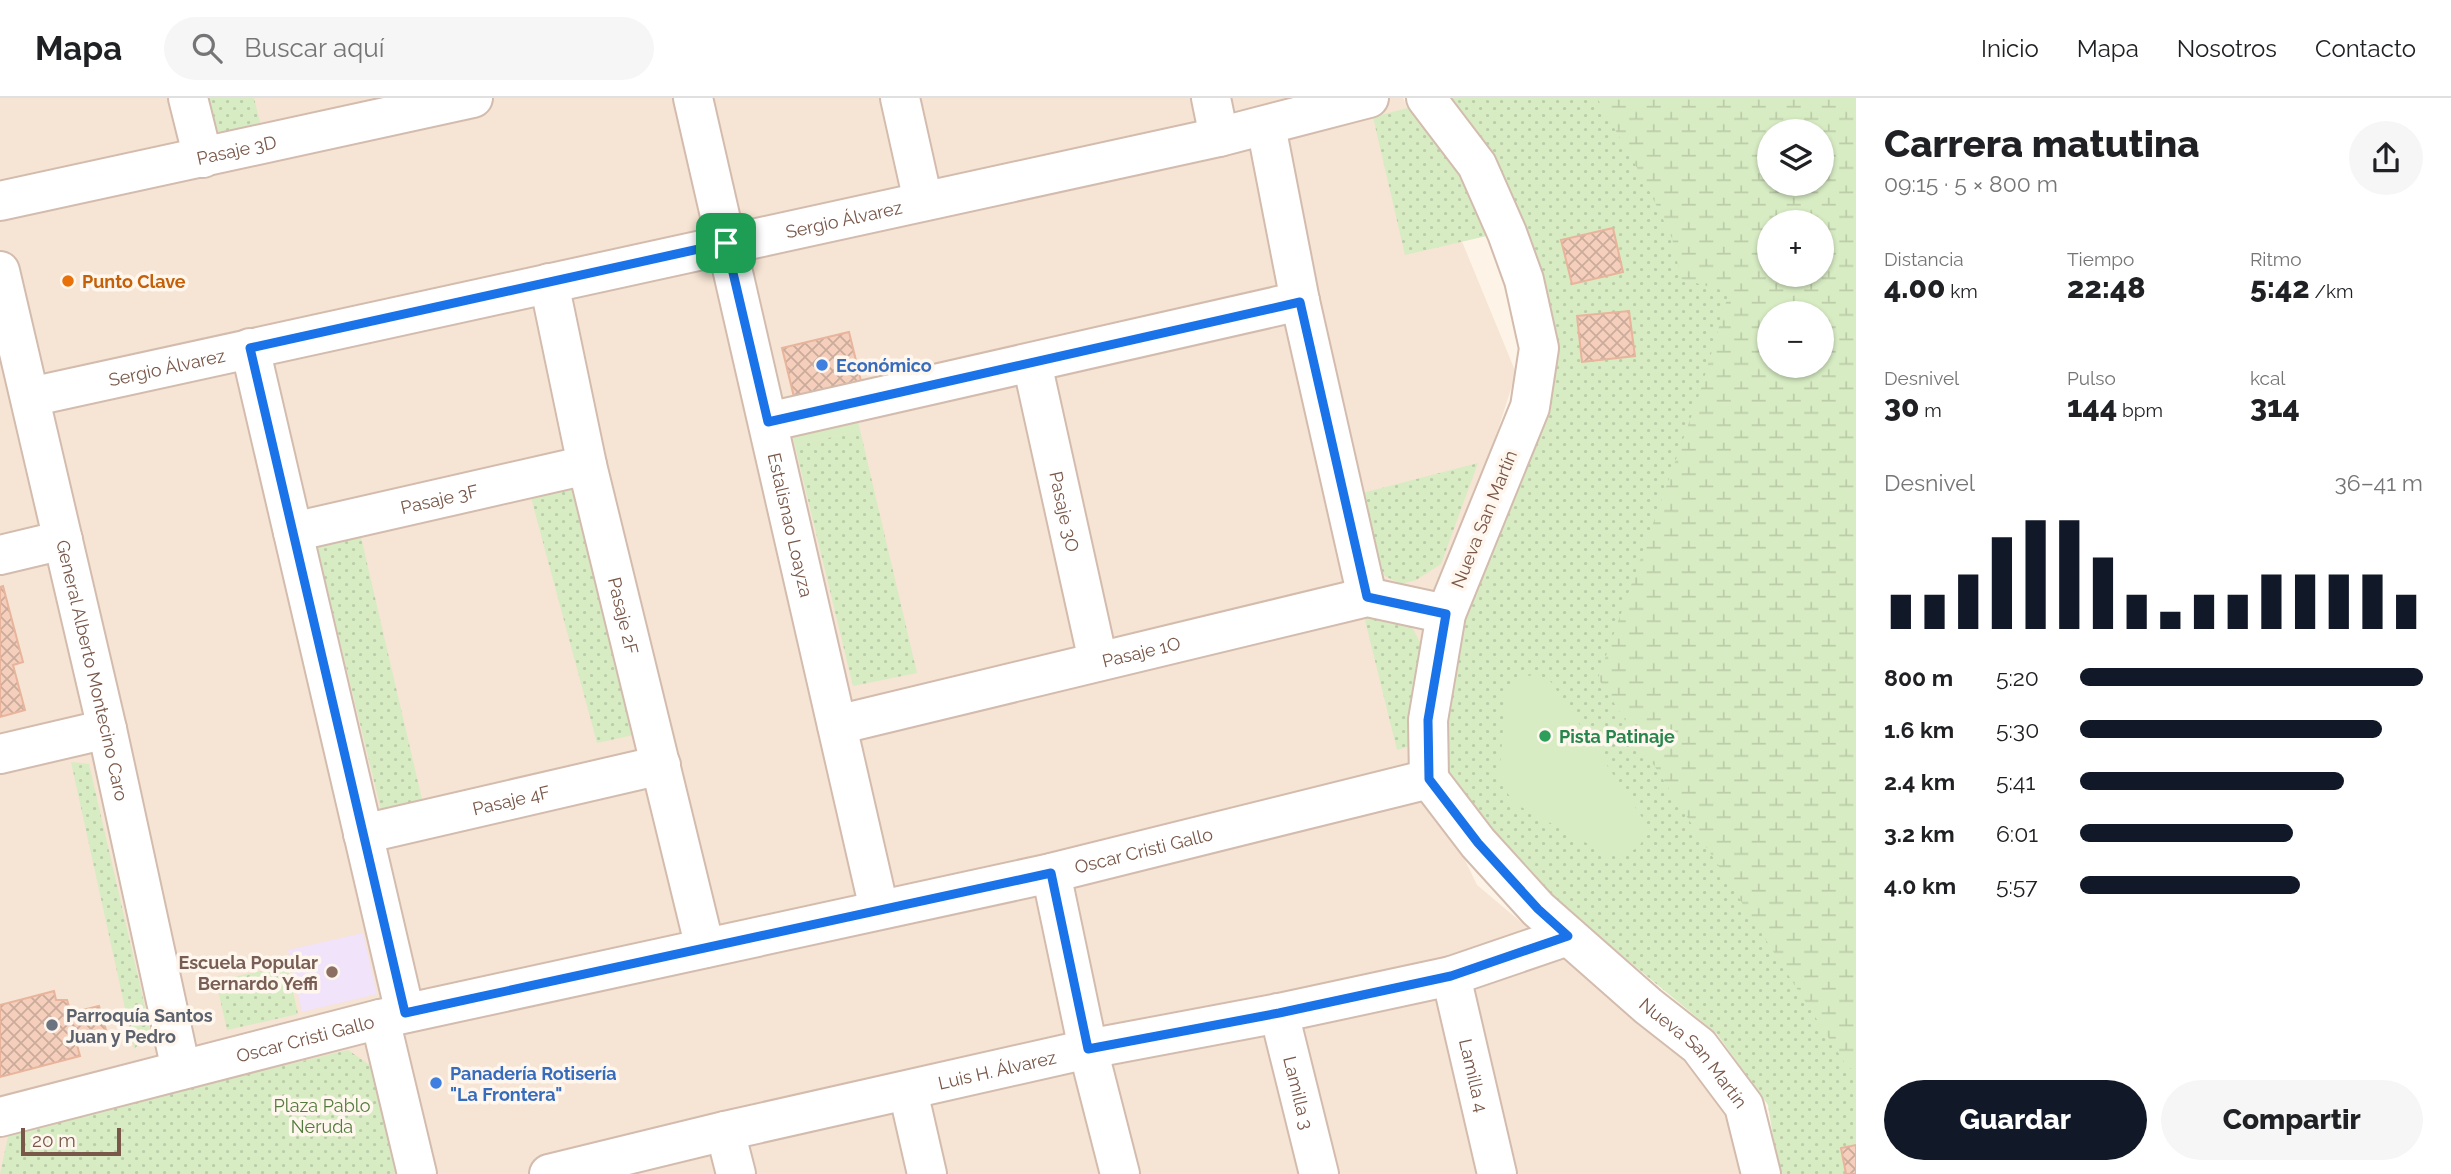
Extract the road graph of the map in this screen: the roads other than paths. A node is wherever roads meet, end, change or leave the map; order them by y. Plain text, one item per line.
1 (188, 98) edge
2 (473, 98) edge
3 (693, 98) edge
4 (900, 98) edge
5 (1211, 98) edge
6 (1369, 98) edge
7 (1426, 98) edge
8 (1266, 126) junction
9 (1219, 137) junction
10 (203, 158) junction
11 (0, 201) edge
12 (923, 201) junction
13 (726, 243) junction
14 (0, 271) edge
15 (549, 283) junction
16 (1300, 302) junction
17 (250, 348) junction
18 (1032, 363) junction
19 (30, 397) junction
20 (768, 422) junction
21 (587, 465) junction
22 (293, 532) junction
23 (63, 540) junction
24 (0, 555) edge
25 (1367, 597) junction
26 (1446, 614) junction
27 (1098, 661) junction
28 (837, 725) junction
29 (107, 729) junction
30 (0, 754) edge
31 (661, 765) junction
32 (1429, 779) junction
33 (363, 834) junction
34 (1051, 873) junction
35 (879, 909) junction
36 (1568, 936) junction
37 (705, 948) junction
38 (1451, 976) junction
39 (1279, 1013) junction
40 (393, 1016) junction
41 (1088, 1049) junction
42 (181, 1070) junction
43 (908, 1091) junction
44 (0, 1118) edge
45 (725, 1131) junction
46 (417, 1174) edge
47 (549, 1174) edge
48 (736, 1174) edge
49 (927, 1174) edge
50 (1120, 1174) edge
51 (1319, 1174) edge
52 (1497, 1174) edge
53 (1761, 1174) edge

1 - 10 street
2 - 10 street, Pasaje 3D
3 - 13 street, Estalisnao Loayza
4 - 12 street
5 - 9 street
6 - 8 street, Sergio Álvarez
7 - 26 street, Nueva San Martín
8 - 9 street, Sergio Álvarez
8 - 16 street
9 - 12 street, Sergio Álvarez
10 - 11 street, Pasaje 3D
12 - 13 street, Sergio Álvarez
13 - 15 street, Sergio Álvarez
13 - 20 street, Estalisnao Loayza
14 - 19 street, General Alberto Montecino Caro
15 - 17 street, Sergio Álvarez
15 - 21 street, Pasaje 2F
16 - 18 street
16 - 25 street
17 - 19 street, Sergio Álvarez
17 - 22 street
18 - 20 street
18 - 27 street, Pasaje 3O
19 - 23 street, General Alberto Montecino Caro
20 - 28 street, Estalisnao Loayza
21 - 22 street, Pasaje 3F
21 - 31 street, Pasaje 2F
22 - 33 street
23 - 24 street
23 - 29 street, General Alberto Montecino Caro
25 - 26 street, Pasaje 1O
25 - 27 street, Pasaje 1O
26 - 32 street, Nueva San Martín
27 - 28 street, Pasaje 1O
28 - 35 street, Estalisnao Loayza
29 - 30 street
29 - 42 street, General Alberto Montecino Caro
31 - 33 street, Pasaje 4F
31 - 37 street, Pasaje 2F
32 - 34 street, Oscar Cristi Gallo
32 - 36 street, Nueva San Martín
33 - 40 street
34 - 35 street, Oscar Cristi Gallo
34 - 41 street
35 - 37 street, Oscar Cristi Gallo
36 - 38 street, Luis H. Álvarez
36 - 53 street, Nueva San Martín
37 - 40 street, Oscar Cristi Gallo
38 - 39 street, Luis H. Álvarez
38 - 52 street, Lamilla 4
39 - 41 street, Luis H. Álvarez
39 - 51 street, Lamilla 3
40 - 42 street, Oscar Cristi Gallo
40 - 46 street
41 - 43 street, Luis H. Álvarez
41 - 50 street
42 - 44 street, Oscar Cristi Gallo
43 - 45 street, Luis H. Álvarez
43 - 49 street
45 - 47 street, Luis H. Álvarez
45 - 48 street

